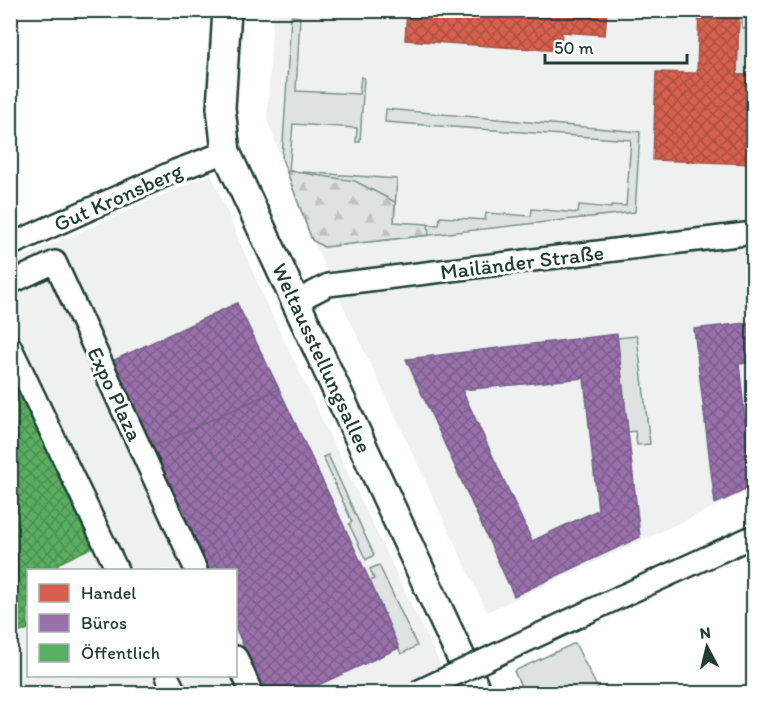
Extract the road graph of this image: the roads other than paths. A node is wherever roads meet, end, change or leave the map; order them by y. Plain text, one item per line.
1 (227, 10) edge
2 (226, 152) junction
3 (753, 233) edge
4 (10, 245) edge
5 (10, 283) edge
6 (295, 302) junction
7 (10, 346) edge
8 (753, 536) edge
9 (117, 569) edge
10 (196, 569) edge
11 (237, 659) edge
12 (168, 677) edge
13 (176, 693) edge
14 (252, 693) edge
15 (413, 693) edge
16 (478, 693) edge

1 - 2 main road, Weltausstellungsallee
2 - 4 street, Gut Kronsberg
2 - 6 main road, Weltausstellungsallee
3 - 6 street, Mailänder Straße
5 - 10 street, Expo Plaza
6 - 16 main road, Weltausstellungsallee
7 - 9 street
8 - 15 street, bridge
11 - 14 street
12 - 13 street

